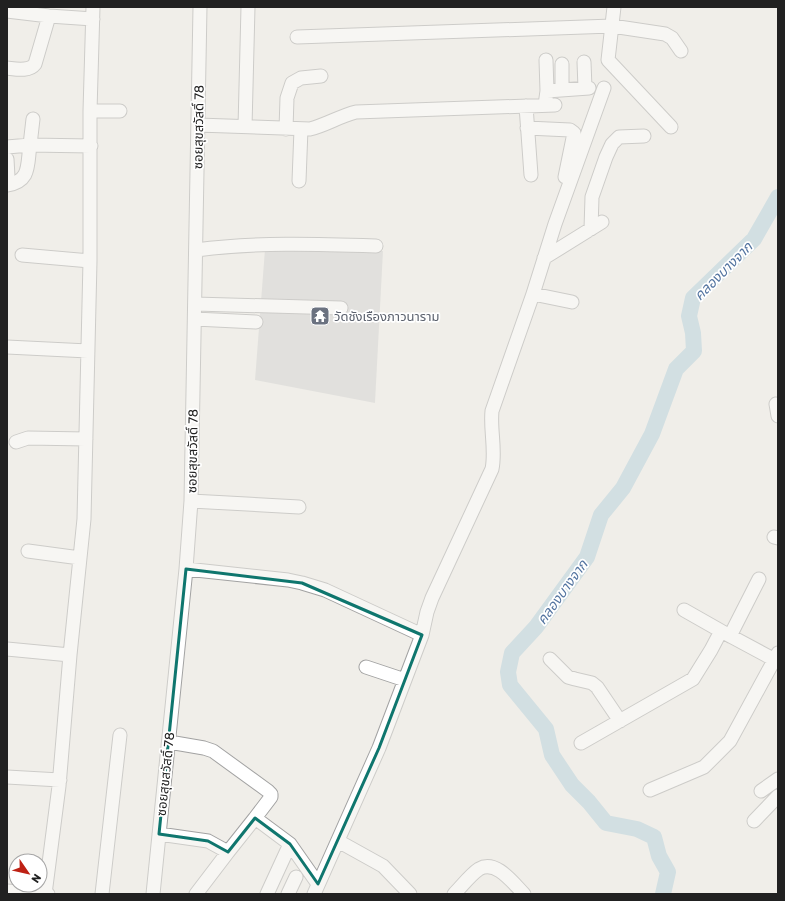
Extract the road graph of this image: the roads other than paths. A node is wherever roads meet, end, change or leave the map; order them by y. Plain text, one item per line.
1 (200, 7) edge
2 (248, 7) edge
3 (614, 7) edge
4 (7, 11) edge
5 (93, 13) edge
6 (49, 16) junction
7 (612, 26) junction
8 (297, 36) dead end
9 (681, 51) dead end
10 (546, 60) dead end
11 (584, 62) dead end
12 (562, 64) dead end
13 (7, 68) edge
14 (321, 76) dead end
15 (604, 88) dead end
16 (562, 90) junction
17 (546, 91) junction
18 (526, 106) junction
19 (90, 111) junction
20 (120, 111) dead end
21 (33, 119) dead end
22 (198, 125) junction
23 (245, 127) junction
24 (671, 127) dead end
25 (527, 128) junction
26 (286, 129) junction
27 (301, 129) junction
28 (644, 136) dead end
29 (30, 145) junction
30 (90, 146) junction
31 (7, 147) edge
32 (7, 159) edge
33 (531, 176) dead end
34 (565, 178) dead end
35 (7, 181) edge
36 (298, 181) dead end
37 (376, 246) dead end
38 (196, 250) junction
39 (22, 255) dead end
40 (544, 258) junction
41 (90, 261) junction
42 (533, 294) junction
43 (572, 302) dead end
44 (195, 304) junction
45 (341, 308) dead end
46 (194, 319) junction
47 (256, 322) dead end
48 (7, 347) edge
49 (88, 351) junction
50 (86, 439) junction
51 (16, 442) dead end
52 (191, 501) junction
53 (299, 507) dead end
54 (28, 551) dead end
55 (80, 558) junction
56 (186, 569) junction
57 (759, 579) dead end
58 (684, 610) dead end
59 (725, 634) junction
60 (422, 635) junction
61 (7, 649) edge
62 (70, 655) junction
63 (776, 657) edge
64 (550, 659) dead end
65 (366, 667) dead end
66 (405, 680) junction
67 (620, 721) junction
68 (120, 735) dead end
69 (168, 742) junction
70 (581, 743) dead end
71 (7, 777) edge
72 (778, 779) edge
73 (60, 780) junction
74 (650, 790) dead end
75 (761, 791) dead end
76 (778, 796) edge
77 (255, 818) junction
78 (754, 821) dead end
79 (159, 834) junction
80 (338, 841) junction
81 (290, 844) junction
82 (228, 852) junction
83 (296, 877) dead end
84 (316, 889) edge
85 (7, 891) edge
86 (46, 894) edge
87 (102, 894) edge
88 (153, 894) edge
89 (196, 894) edge
90 (267, 894) edge
91 (288, 894) edge
92 (410, 894) edge
93 (454, 894) edge
94 (524, 894) edge

1 - 22 street, ซอยสุขสวัสดิ์ 78
2 - 23 street
3 - 7 street
4 - 6 street
5 - 6 street
5 - 19 street
6 - 13 street
7 - 8 street
7 - 9 street
7 - 24 street
10 - 17 street
11 - 16 street
12 - 16 street
14 - 26 street
15 - 40 street
16 - 17 street
17 - 18 street
18 - 25 street
18 - 27 street
19 - 20 street
19 - 30 street
21 - 29 street
22 - 23 street
22 - 38 street, ซอยสุขสวัสดิ์ 78
23 - 26 street
25 - 33 street
25 - 34 street
26 - 27 street
27 - 36 street
28 - 40 street
29 - 30 street
29 - 31 street
29 - 35 street
30 - 41 street
32 - 35 street
37 - 38 street
38 - 44 street, ซอยสุขสวัสดิ์ 78
39 - 41 street
40 - 42 street
41 - 49 street
42 - 43 street
42 - 60 street
44 - 45 street
44 - 46 street, ซอยสุขสวัสดิ์ 78
46 - 47 street
46 - 52 street, ซอยสุขสวัสดิ์ 78
48 - 49 street
49 - 50 street
50 - 51 street
50 - 55 street
52 - 53 street
52 - 56 street, ซอยสุขสวัสดิ์ 78
54 - 55 street
55 - 62 street
56 - 60 street
56 - 69 street, ซอยสุขสวัสดิ์ 78
57 - 59 street
58 - 59 street
59 - 63 street
59 - 67 street
60 - 66 street
61 - 62 street
62 - 73 street
63 - 74 street
64 - 67 street
65 - 66 street
66 - 80 street
67 - 70 street
68 - 87 street
69 - 77 street
69 - 79 street, ซอยสุขสวัสดิ์ 78
71 - 73 street
72 - 75 street
73 - 86 street
76 - 78 street
77 - 81 street
77 - 82 street
79 - 82 street
79 - 88 street, ซอยสุขสวัสดิ์ 78
80 - 84 street
80 - 92 street
81 - 84 street
81 - 90 street
82 - 89 street
83 - 91 street
85 - 86 street
93 - 94 street

